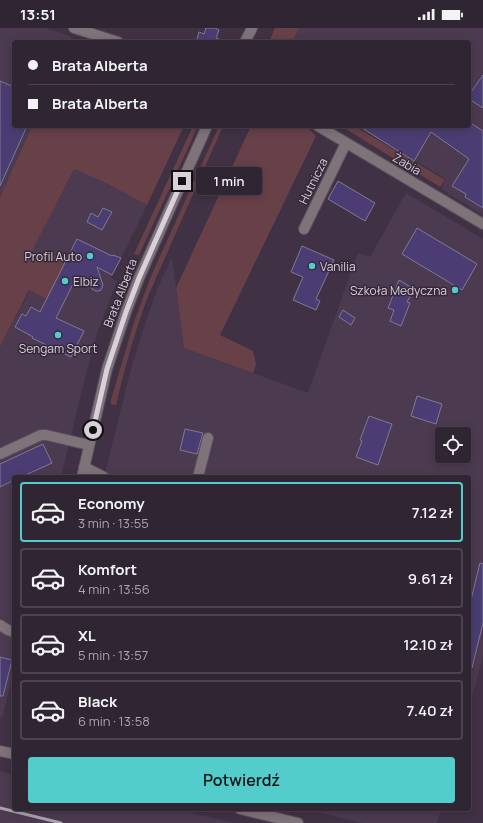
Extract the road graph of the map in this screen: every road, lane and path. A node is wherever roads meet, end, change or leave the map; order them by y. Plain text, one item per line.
1 (74, 28) edge
2 (252, 28) edge
3 (112, 40) edge
4 (247, 40) edge
5 (206, 128) edge
6 (321, 128) edge
7 (346, 143) junction
8 (483, 224) edge
9 (304, 229) dead end
10 (208, 438) dead end
11 (89, 445) junction
12 (0, 454) edge
13 (84, 467) junction
14 (82, 475) edge
15 (100, 475) edge
16 (199, 475) edge
17 (0, 625) edge
18 (12, 631) edge
19 (0, 750) edge
20 (12, 753) edge
21 (248, 811) edge
22 (298, 823) edge

1 - 3 street
2 - 4 street
5 - 11 street, Brata Alberta
6 - 7 street, Żabia
7 - 8 street, Żabia
7 - 9 street, Hutnicza
10 - 16 street
11 - 12 street
11 - 13 street, Brata Alberta
13 - 14 street, Brata Alberta
13 - 15 street
17 - 18 street
19 - 20 street
21 - 22 street

